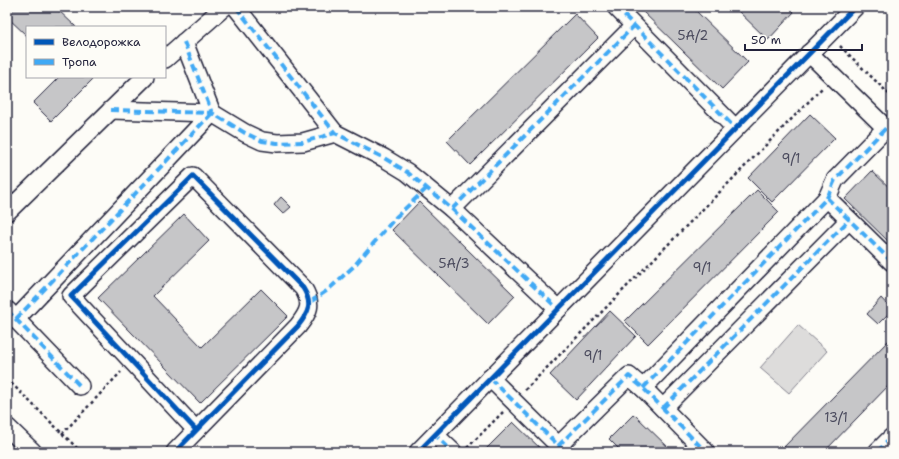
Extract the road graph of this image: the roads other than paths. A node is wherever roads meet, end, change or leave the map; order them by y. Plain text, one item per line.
1 (224, 7) edge
2 (236, 7) edge
3 (616, 7) edge
4 (849, 9) edge
5 (634, 26) junction
6 (184, 42) junction
7 (809, 53) junction
8 (166, 58) edge
9 (144, 78) edge
10 (111, 110) junction
11 (212, 113) junction
12 (735, 128) junction
13 (889, 131) edge
14 (335, 133) junction
15 (827, 198) junction
16 (452, 209) junction
17 (7, 212) edge
18 (849, 220) junction
19 (892, 262) edge
20 (558, 309) junction
21 (11, 314) edge
22 (490, 378) junction
23 (80, 386) dead end
24 (643, 388) junction
25 (663, 408) junction
26 (7, 427) edge
27 (196, 430) junction
28 (435, 435) junction
29 (892, 437) edge
30 (562, 449) edge
31 (33, 452) edge
32 (174, 452) edge
33 (418, 452) edge
34 (453, 452) edge
35 (706, 452) edge
36 (877, 452) edge

1 - 6 street
2 - 14 street
3 - 5 street
4 - 7 street
5 - 12 street
5 - 16 street
6 - 8 street
6 - 11 street
7 - 12 street
7 - 13 street
9 - 10 street
10 - 11 street
10 - 17 street
11 - 14 street
11 - 21 street
12 - 20 street
13 - 15 street
14 - 16 street
15 - 18 street
15 - 24 street
16 - 20 street
18 - 19 street
18 - 25 street
20 - 22 street
21 - 23 street
22 - 28 street
22 - 30 street
24 - 25 street
24 - 30 street
25 - 35 street
26 - 31 street
27 - 27 street
27 - 32 street
28 - 33 street
28 - 34 street
29 - 36 street

